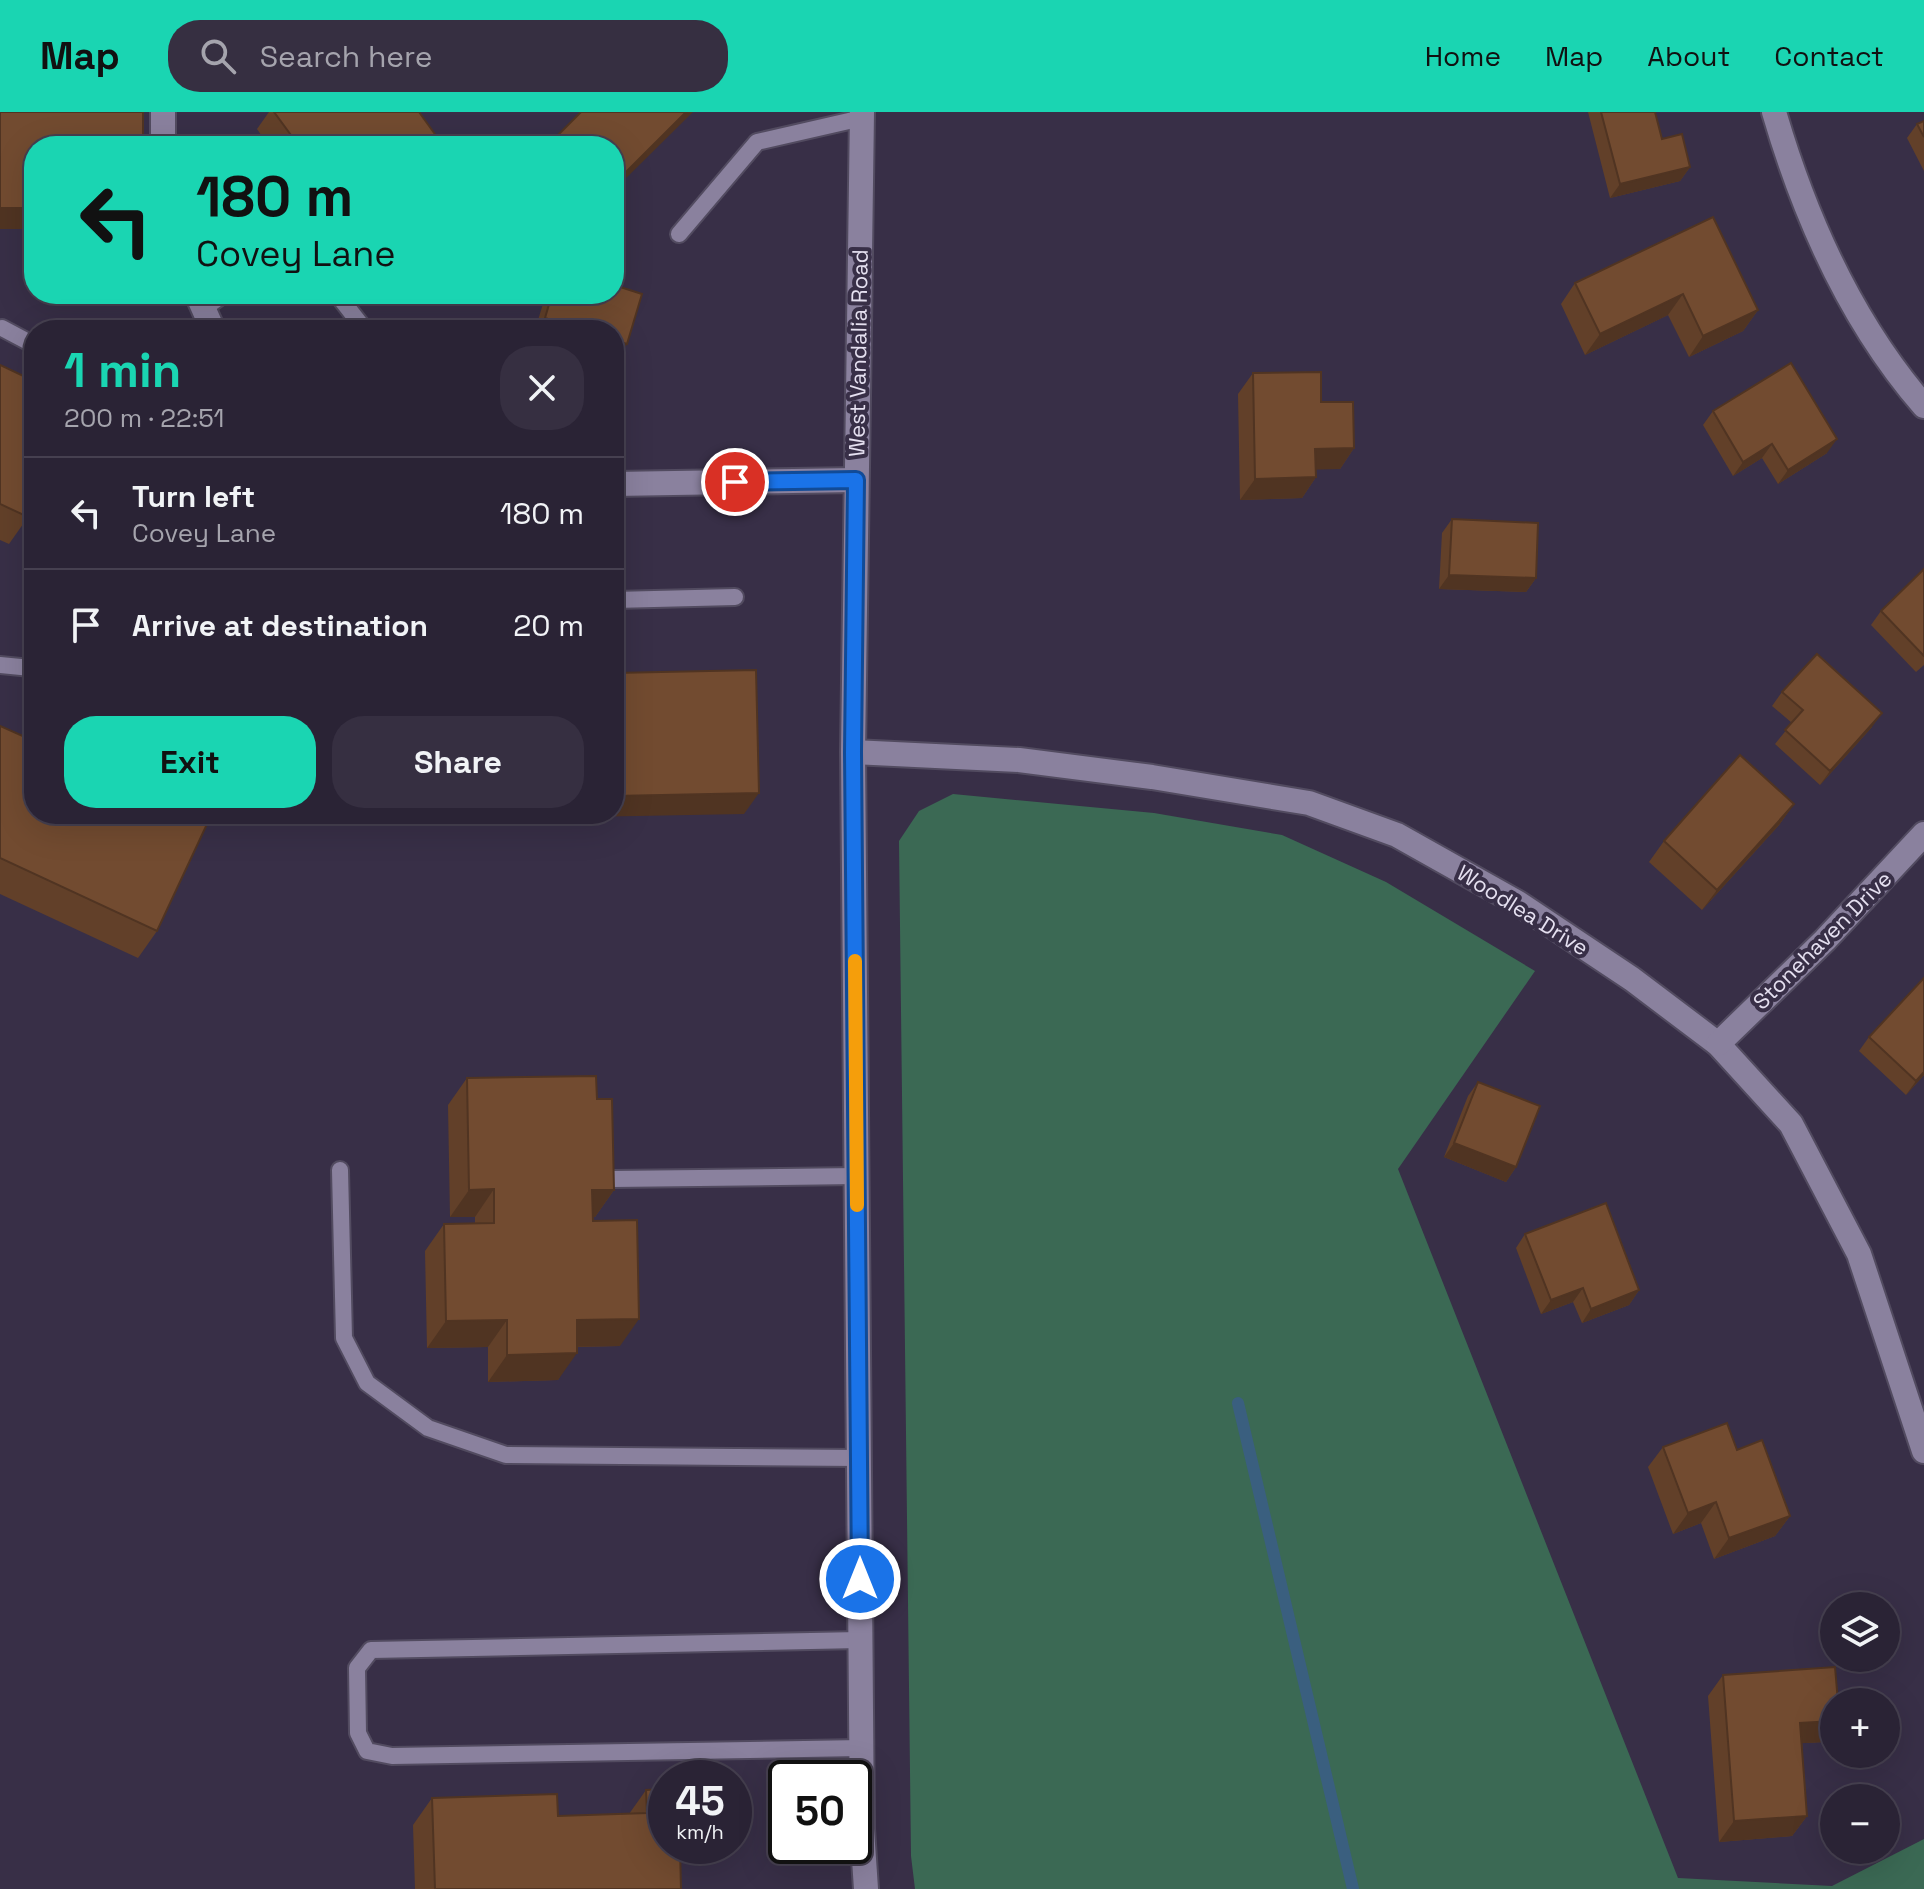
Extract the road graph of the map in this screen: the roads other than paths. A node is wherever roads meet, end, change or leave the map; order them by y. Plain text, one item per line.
1 (163, 112) edge
2 (1774, 112) edge
3 (862, 115) edge
4 (163, 136) edge
5 (679, 234) dead end
6 (345, 304) edge
7 (357, 320) edge
8 (2, 328) dead end
9 (24, 340) edge
10 (1924, 406) edge
11 (856, 480) junction
12 (624, 484) edge
13 (735, 597) dead end
14 (624, 600) edge
15 (0, 665) edge
16 (24, 666) edge
17 (853, 752) junction
18 (1924, 834) edge
19 (1718, 1044) junction
20 (340, 1170) dead end
21 (857, 1176) junction
22 (612, 1179) edge
23 (1924, 1451) edge
24 (859, 1458) junction
25 (860, 1640) junction
26 (861, 1748) junction
27 (866, 1889) edge

1 - 4 street
2 - 10 street
3 - 5 lane
3 - 11 street, West Vandalia Road
6 - 7 lane
8 - 9 lane
11 - 12 street
11 - 17 street, West Vandalia Road
13 - 14 lane
15 - 16 lane
17 - 19 street, Woodlea Drive
17 - 21 street, West Vandalia Road
18 - 19 street, Stonehaven Drive
19 - 23 street, Woodlea Drive
20 - 24 lane
21 - 22 lane
21 - 24 street, West Vandalia Road
24 - 25 street, West Vandalia Road
25 - 26 street, West Vandalia Road
25 - 26 lane
26 - 27 street, West Vandalia Road

